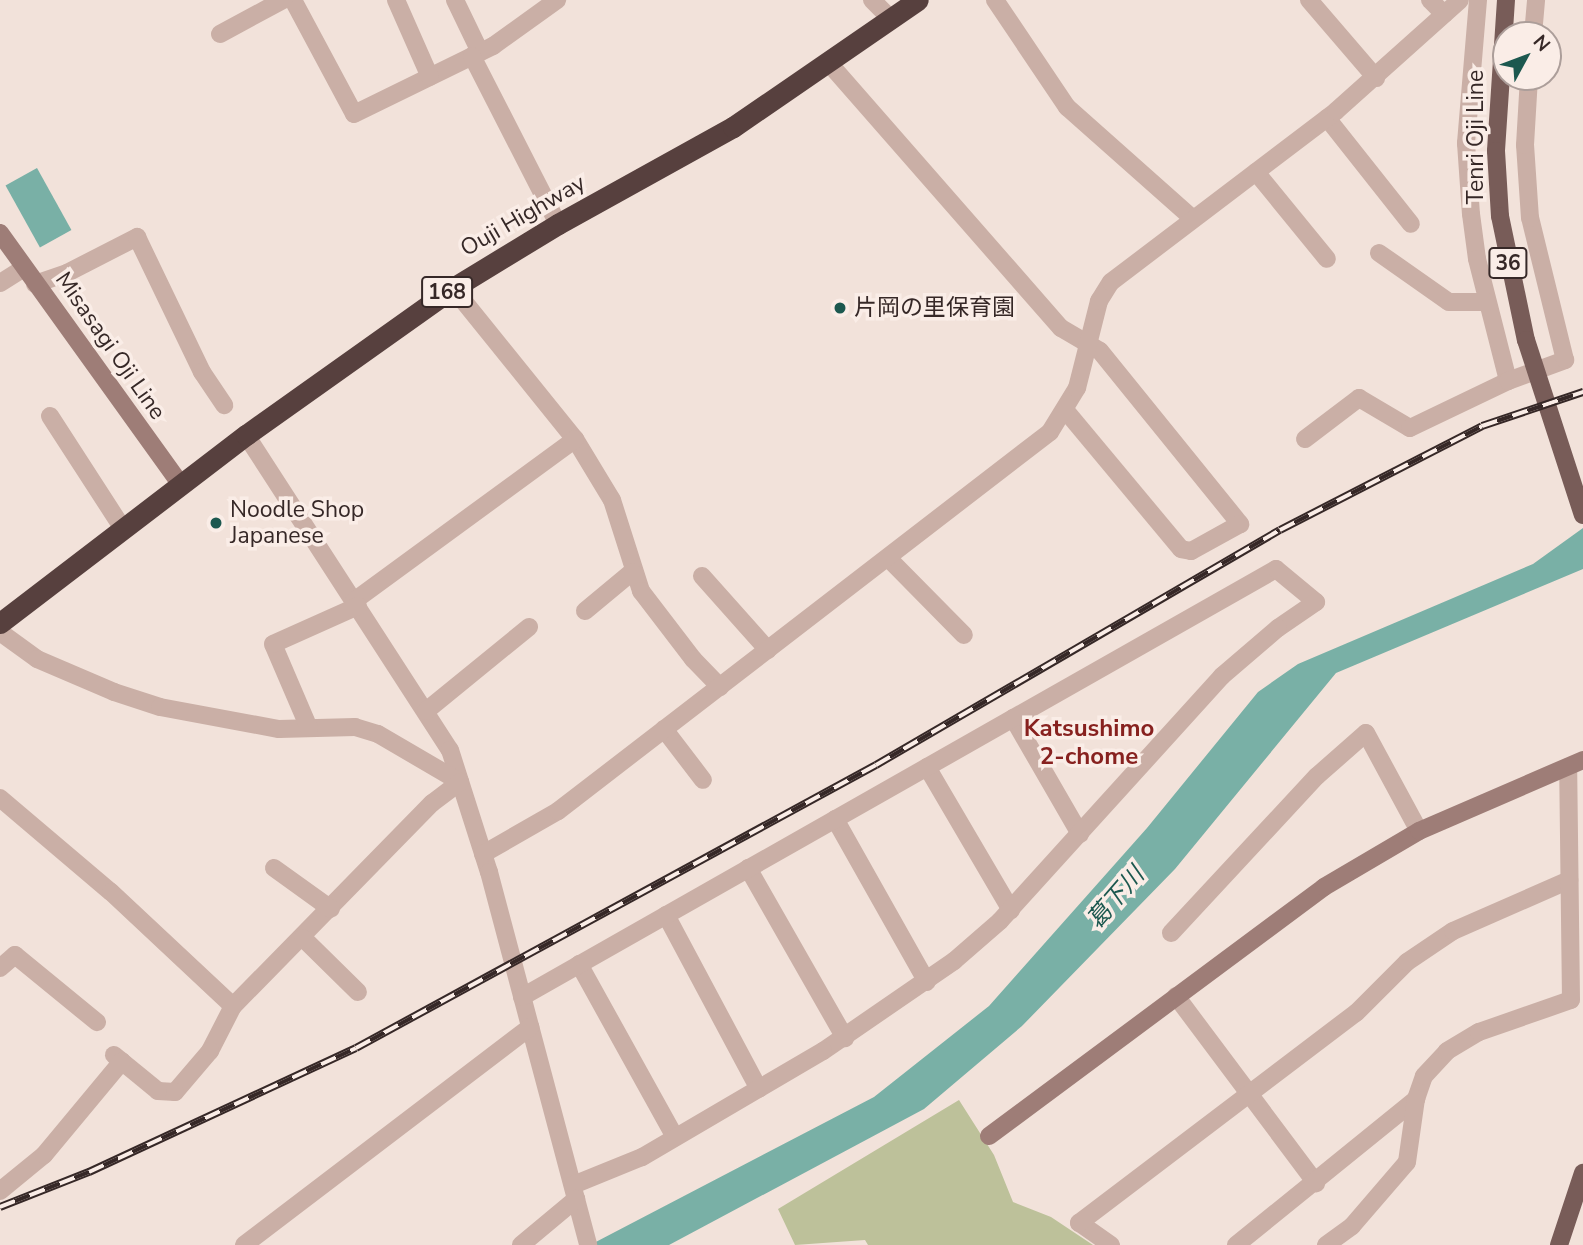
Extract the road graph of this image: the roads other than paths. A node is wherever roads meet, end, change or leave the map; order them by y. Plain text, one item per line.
1 (283, 0) edge
2 (293, 0) edge
3 (396, 0) edge
4 (455, 0) edge
5 (557, 0) edge
6 (872, 0) edge
7 (918, 0) edge
8 (995, 0) edge
9 (1308, 0) edge
10 (1430, 0) edge
11 (1460, 0) edge
12 (1478, 0) edge
13 (1506, 0) edge
14 (1536, 0) edge
15 (254, 7) edge
16 (1444, 14) junction
17 (892, 20) junction
18 (1534, 21) edge
19 (220, 34) dead end
20 (476, 54) junction
21 (828, 62) junction
22 (430, 77) junction
23 (1376, 78) junction
24 (1528, 91) edge
25 (1327, 118) junction
26 (1256, 172) junction
27 (1192, 218) junction
28 (558, 224) junction
29 (1411, 224) dead end
30 (0, 233) edge
31 (1379, 253) dead end
32 (1327, 259) dead end
33 (24, 268) junction
34 (0, 283) edge
35 (35, 284) junction
36 (453, 288) junction
37 (1487, 302) junction
38 (1087, 344) junction
39 (1508, 381) junction
40 (224, 405) dead end
41 (1066, 411) junction
42 (50, 416) dead end
43 (246, 435) junction
44 (575, 439) junction
45 (1305, 439) dead end
46 (181, 485) junction
47 (1583, 515) edge
48 (123, 529) junction
49 (888, 558) junction
50 (632, 572) junction
51 (702, 576) dead end
52 (356, 603) junction
53 (585, 611) dead end
54 (0, 623) edge
55 (529, 627) dead end
56 (0, 632) edge
57 (964, 635) dead end
58 (768, 650) junction
59 (720, 687) junction
60 (426, 711) junction
61 (1013, 718) junction
62 (309, 728) junction
63 (664, 729) junction
64 (1575, 764) edge
65 (927, 767) junction
66 (703, 780) dead end
67 (460, 782) junction
68 (0, 797) edge
69 (835, 819) junction
70 (1419, 831) junction
71 (1080, 834) junction
72 (483, 854) junction
73 (274, 868) dead end
74 (748, 868) junction
75 (1569, 880) junction
76 (331, 909) junction
77 (1011, 910) junction
78 (666, 915) junction
79 (1171, 933) dead end
80 (303, 937) junction
81 (579, 964) junction
82 (0, 968) edge
83 (927, 982) junction
84 (358, 992) dead end
85 (1176, 996) junction
86 (522, 997) junction
87 (233, 1006) junction
88 (97, 1022) dead end
89 (530, 1027) junction
90 (845, 1038) junction
91 (759, 1089) junction
92 (1249, 1093) junction
93 (1416, 1099) junction
94 (989, 1136) dead end
95 (675, 1137) junction
96 (1583, 1173) edge
97 (1316, 1183) junction
98 (0, 1191) edge
99 (574, 1192) junction
100 (244, 1245) edge
101 (521, 1245) edge
102 (589, 1245) edge
103 (1111, 1245) edge
104 (1236, 1245) edge
105 (1326, 1245) edge
106 (1559, 1245) edge

1 - 15 street
2 - 22 street
3 - 22 street
4 - 20 street
5 - 20 street
6 - 17 street
7 - 17 highway, Ouji Highway / 168
8 - 27 street
9 - 23 street
10 - 16 street
11 - 16 street
12 - 37 street
13 - 47 main road, Tenri Oji Line / 36
14 - 18 street
15 - 19 street
16 - 23 street
17 - 21 highway, Ouji Highway / 168
20 - 22 street
20 - 28 street
21 - 28 highway, Ouji Highway / 168
21 - 38 street
23 - 25 street
24 - 39 street
25 - 26 street
25 - 29 street
26 - 27 street
26 - 32 street
27 - 38 street
28 - 36 highway, Ouji Highway / 168
30 - 33 street, Misasagi Oji Line
31 - 37 street
33 - 34 street
33 - 35 street, Misasagi Oji Line
35 - 40 street
35 - 46 street, Misasagi Oji Line
36 - 43 highway, Ouji Highway / 168
36 - 44 street
37 - 39 street
38 - 41 street
38 - 41 street
39 - 45 street
41 - 49 street
42 - 48 street
43 - 46 highway, Ouji Highway / 168
43 - 52 street
44 - 50 street
44 - 52 street
46 - 48 highway, Ouji Highway / 168
48 - 54 highway, Ouji Highway / 168
49 - 57 street
49 - 58 street
50 - 53 street
50 - 59 street
51 - 58 street
52 - 60 street
52 - 62 street
55 - 60 street
56 - 62 street
58 - 59 street
59 - 63 street
60 - 67 street
61 - 65 street
61 - 71 street
61 - 71 street
62 - 67 street
63 - 66 street
63 - 72 street
64 - 70 street
64 - 75 street
65 - 69 street
65 - 77 street
67 - 72 street
67 - 76 street
68 - 87 street
69 - 74 street
69 - 83 street
70 - 79 street
70 - 85 street
71 - 77 street
72 - 86 street
73 - 76 street
74 - 78 street
74 - 90 street
75 - 92 street
75 - 93 street
76 - 80 street
77 - 83 street
78 - 81 street
78 - 91 street
80 - 84 street
80 - 87 street
81 - 86 street
81 - 95 street
82 - 88 street
83 - 90 street
85 - 92 street
85 - 94 street
86 - 89 street
87 - 98 street
89 - 99 street
89 - 100 street
90 - 91 street
91 - 95 street
92 - 97 street
92 - 103 street
93 - 97 street
93 - 105 street
95 - 99 street
96 - 106 main road
97 - 104 street
99 - 101 street
99 - 102 street

